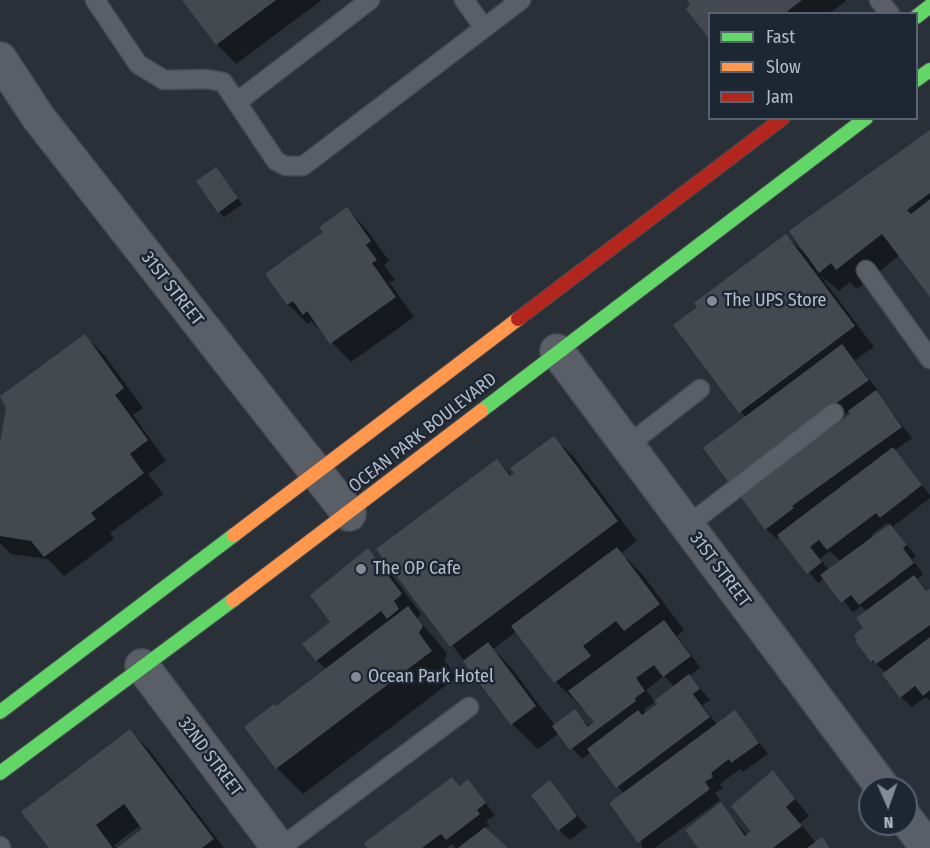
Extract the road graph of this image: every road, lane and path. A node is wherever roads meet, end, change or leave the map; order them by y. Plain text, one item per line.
1 (95, 0) edge
2 (370, 0) edge
3 (464, 0) edge
4 (521, 0) edge
5 (879, 0) edge
6 (930, 6) edge
7 (888, 12) edge
8 (918, 15) edge
9 (484, 28) junction
10 (0, 59) edge
11 (237, 102) junction
12 (780, 120) edge
13 (863, 120) edge
14 (866, 270) dead end
15 (557, 351) junction
16 (930, 359) edge
17 (700, 389) dead end
18 (834, 413) dead end
19 (627, 446) junction
20 (316, 474) junction
21 (349, 514) junction
22 (687, 526) junction
23 (142, 666) junction
24 (470, 707) dead end
25 (0, 712) edge
26 (0, 773) edge
27 (874, 776) edge
28 (918, 835) edge
29 (280, 848) edge
30 (928, 848) edge

1 - 11 lane
2 - 11 lane
3 - 9 lane
4 - 9 lane
5 - 7 lane
6 - 8 street
9 - 11 lane
10 - 20 street, 31ST STREET
12 - 20 street, OCEAN PARK BOULEVARD
13 - 15 street, OCEAN PARK BOULEVARD
14 - 16 lane
15 - 19 street, 31ST STREET
15 - 21 street, OCEAN PARK BOULEVARD
17 - 19 lane
18 - 22 lane
19 - 22 street, 31ST STREET
20 - 21 street, 31ST STREET
20 - 25 street, OCEAN PARK BOULEVARD
21 - 23 street, OCEAN PARK BOULEVARD
22 - 27 street, 31ST STREET
23 - 26 street, OCEAN PARK BOULEVARD
23 - 29 street, 32ND STREET
24 - 29 lane
28 - 30 street

